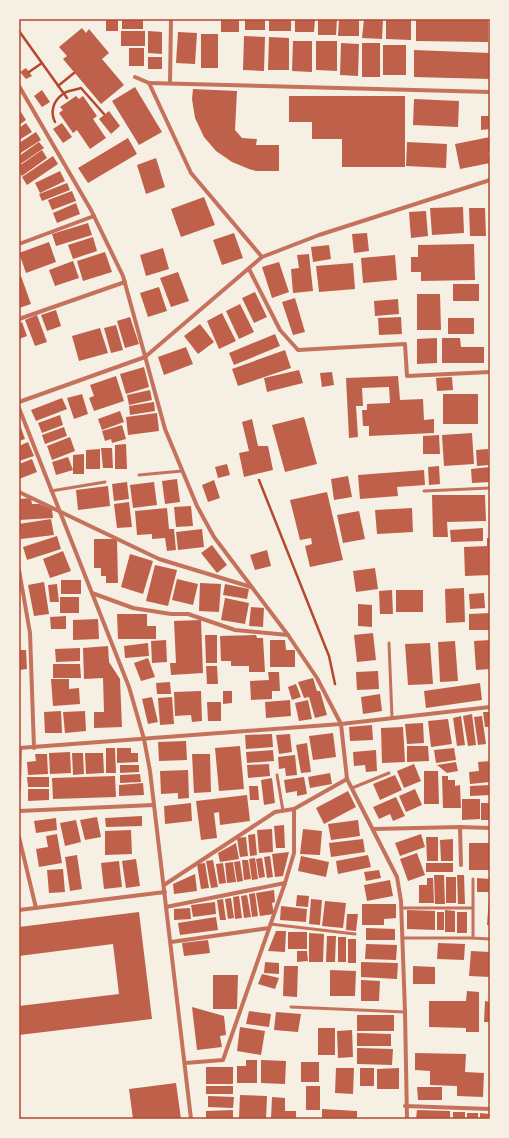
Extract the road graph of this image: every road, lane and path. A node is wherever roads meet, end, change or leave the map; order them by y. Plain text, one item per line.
1 (171, 19) edge
2 (19, 31) edge
3 (42, 63) junction
4 (29, 72) dead end
5 (74, 73) dead end
6 (135, 77) dead end
7 (149, 83) junction
8 (170, 83) junction
9 (19, 86) edge
10 (58, 86) junction
11 (490, 92) edge
12 (63, 93) junction
13 (67, 98) dead end
14 (104, 114) dead end
15 (57, 126) dead end
16 (490, 180) edge
17 (94, 216) junction
18 (19, 244) edge
19 (262, 257) junction
20 (249, 269) junction
21 (125, 282) junction
22 (19, 319) edge
23 (145, 357) junction
24 (490, 372) edge
25 (19, 402) edge
26 (19, 408) edge
27 (182, 471) junction
28 (139, 475) dead end
29 (259, 480) dead end
30 (105, 482) dead end
31 (490, 488) edge
32 (52, 491) junction
33 (424, 491) dead end
34 (19, 492) edge
35 (59, 510) junction
36 (19, 570) edge
37 (20, 583) edge
38 (252, 588) junction
39 (92, 593) junction
40 (288, 635) junction
41 (389, 643) dead end
42 (335, 686) dead end
43 (490, 707) edge
44 (392, 718) junction
45 (341, 724) junction
46 (144, 739) junction
47 (19, 748) edge
48 (34, 748) junction
49 (389, 773) dead end
50 (277, 775) dead end
51 (347, 779) junction
52 (352, 788) junction
53 (19, 789) edge
54 (154, 805) junction
55 (294, 809) junction
56 (19, 811) edge
57 (282, 811) junction
58 (460, 827) junction
59 (490, 828) edge
60 (374, 829) junction
61 (19, 837) edge
62 (461, 865) dead end
63 (473, 879) dead end
64 (285, 884) junction
65 (164, 885) junction
66 (165, 892) junction
67 (166, 907) junction
68 (36, 908) junction
69 (402, 908) junction
70 (473, 908) junction
71 (19, 910) edge
72 (270, 926) junction
73 (355, 934) dead end
74 (403, 938) junction
75 (472, 938) junction
76 (490, 939) edge
77 (171, 942) junction
78 (291, 1007) dead end
79 (405, 1012) junction
80 (184, 1063) junction
81 (405, 1106) junction
82 (490, 1109) edge
83 (191, 1119) edge
84 (407, 1119) edge

1 - 8 street
2 - 3 path
3 - 4 path
3 - 10 path
5 - 10 path
6 - 7 street
7 - 8 street
7 - 19 street
8 - 11 street
9 - 17 street
10 - 12 path
12 - 13 path
12 - 14 path
12 - 15 path
16 - 19 street
17 - 18 street
17 - 21 street
19 - 20 street
20 - 23 street
20 - 24 street
21 - 22 street
21 - 23 street
23 - 25 street
23 - 27 street
26 - 32 street
27 - 28 lane
27 - 38 street
29 - 42 path
30 - 32 lane
31 - 33 lane
32 - 35 street
34 - 35 street
35 - 38 street
35 - 39 street
36 - 37 street
37 - 48 street
38 - 40 street
39 - 40 street
39 - 46 street
40 - 45 street
41 - 44 lane
43 - 44 street
44 - 45 street
45 - 46 street
45 - 51 street
46 - 48 street
46 - 54 street
47 - 48 street
47 - 53 street
49 - 52 lane
50 - 57 lane
51 - 52 street
51 - 55 street
52 - 60 street
54 - 56 street
54 - 65 street
55 - 57 street
55 - 64 street
57 - 65 street
58 - 59 street
58 - 60 street
58 - 62 street
60 - 69 street
61 - 68 street
63 - 70 lane
64 - 67 street
64 - 72 street
65 - 66 street
66 - 67 street
66 - 68 street
67 - 77 street
68 - 71 street
69 - 70 lane
69 - 74 street
70 - 75 lane
72 - 73 lane
72 - 77 street
72 - 80 street
74 - 75 lane
74 - 79 street
75 - 76 lane
77 - 80 street
78 - 79 lane
79 - 81 street
80 - 83 street
81 - 82 street
81 - 84 street

